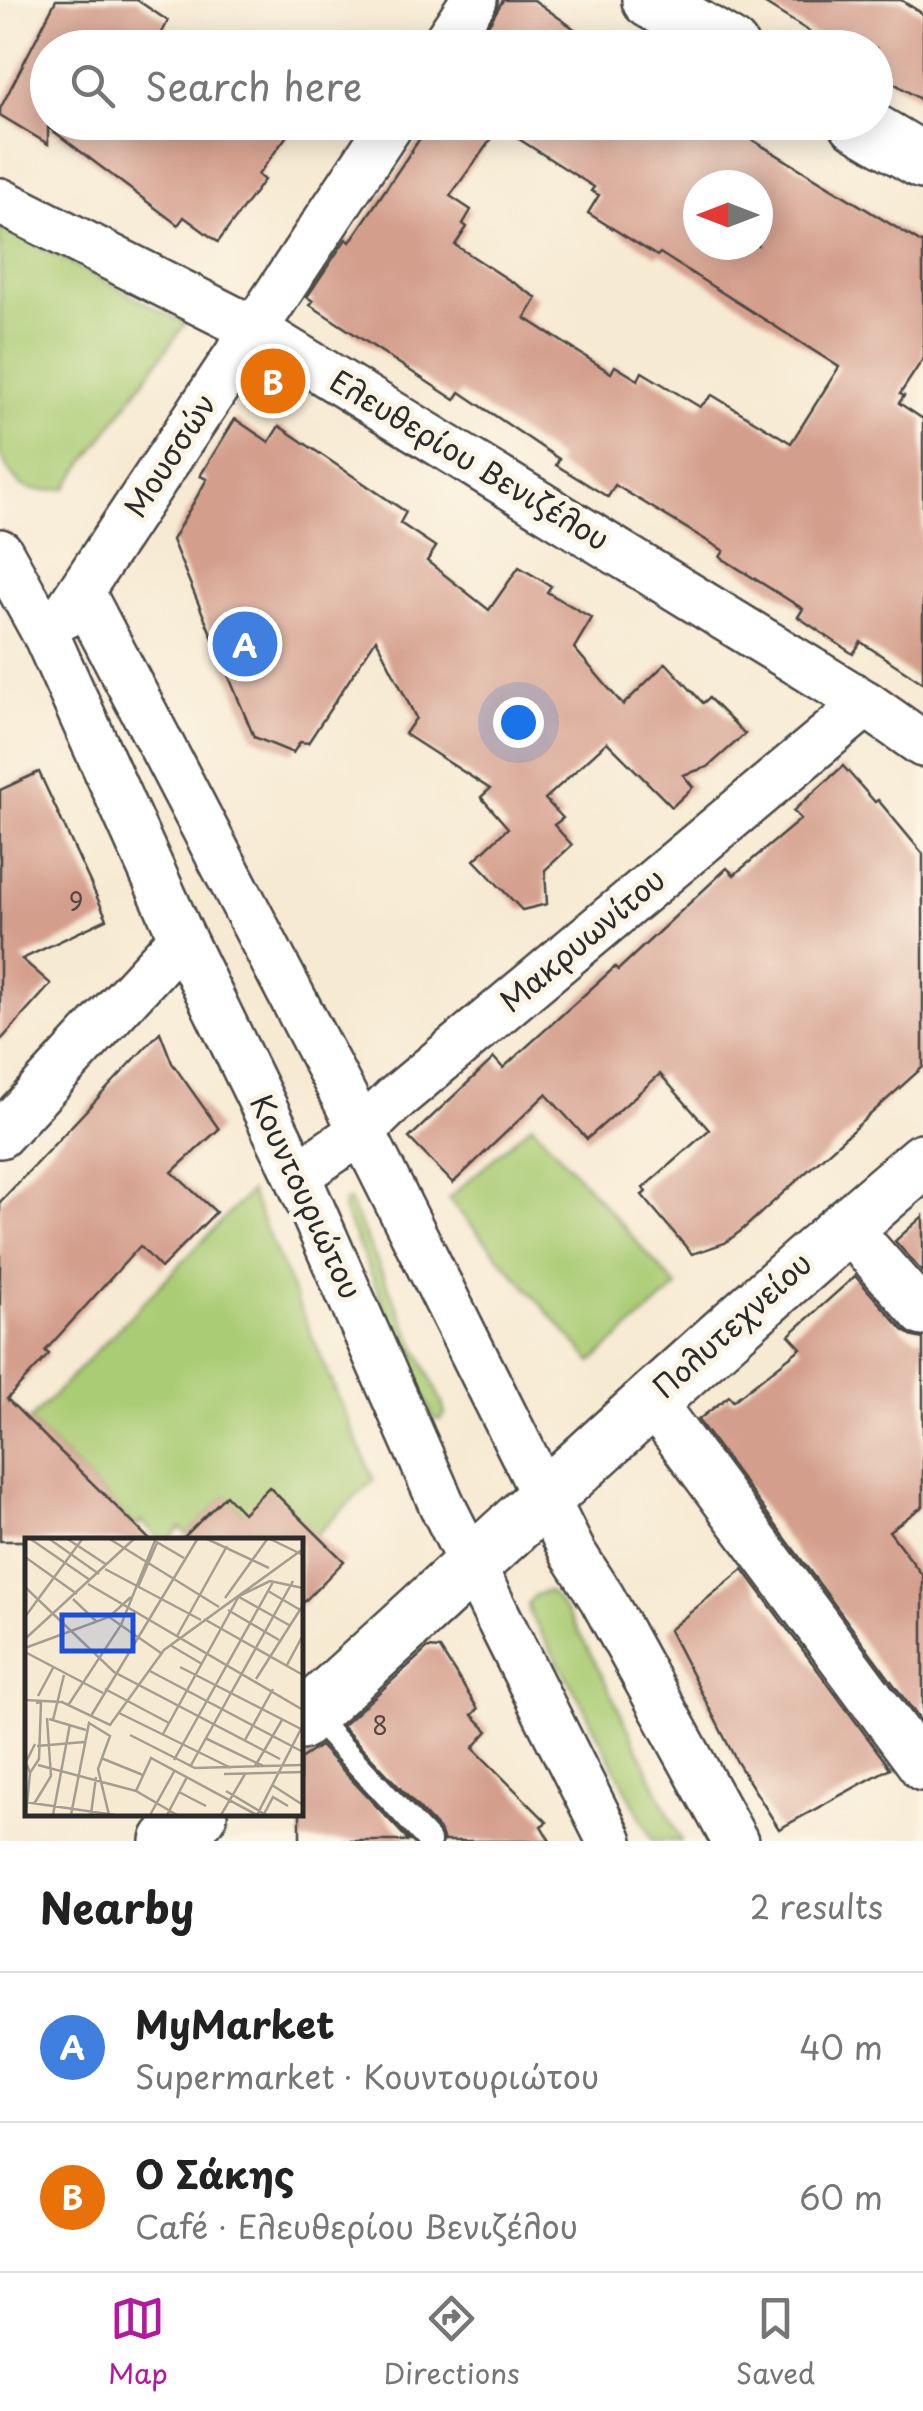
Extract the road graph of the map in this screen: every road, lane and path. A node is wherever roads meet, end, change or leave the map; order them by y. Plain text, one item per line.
1 (474, 0) edge
2 (650, 0) edge
3 (454, 30) edge
4 (700, 30) edge
5 (380, 140) edge
6 (887, 140) edge
7 (923, 162) edge
8 (0, 202) edge
9 (253, 328) junction
10 (0, 552) edge
11 (82, 593) junction
12 (47, 637) junction
13 (866, 704) junction
14 (923, 744) edge
15 (182, 938) junction
16 (362, 1131) junction
17 (0, 1134) edge
18 (923, 1161) edge
19 (297, 1175) junction
20 (846, 1226) junction
21 (923, 1314) edge
22 (650, 1399) junction
23 (547, 1498) junction
24 (472, 1566) junction
25 (305, 1717) edge
26 (923, 1768) edge
27 (197, 1816) edge
28 (169, 1841) edge
29 (429, 1841) edge
30 (610, 1841) edge
31 (735, 1841) edge

1 - 3 street
2 - 4 street
5 - 9 street, Μουσσών
6 - 7 street
8 - 9 street, Ελευθερίου Βενιζέλου
9 - 11 street, Μουσσών
9 - 13 street, Ελευθερίου Βενιζέλου
10 - 12 street, Κουντουριώτου
11 - 12 street, Μουσσών
11 - 16 street
12 - 15 street, Κουντουριώτου
13 - 14 street, Ελευθερίου Βενιζέλου
13 - 16 street, Μακρυωνίτου
15 - 17 street
15 - 19 street, Κουντουριώτου
16 - 19 street, Μακρυωνίτου
16 - 23 street
18 - 20 street, Πολυτεχνείου
19 - 24 street, Κουντουριώτου
20 - 21 street
20 - 22 street, Πολυτεχνείου
22 - 23 street, Πολυτεχνείου
22 - 26 street
23 - 24 street, Πολυτεχνείου
23 - 31 street
24 - 25 street
24 - 30 street, Κουντουριώτου
25 - 29 lane
27 - 28 street

